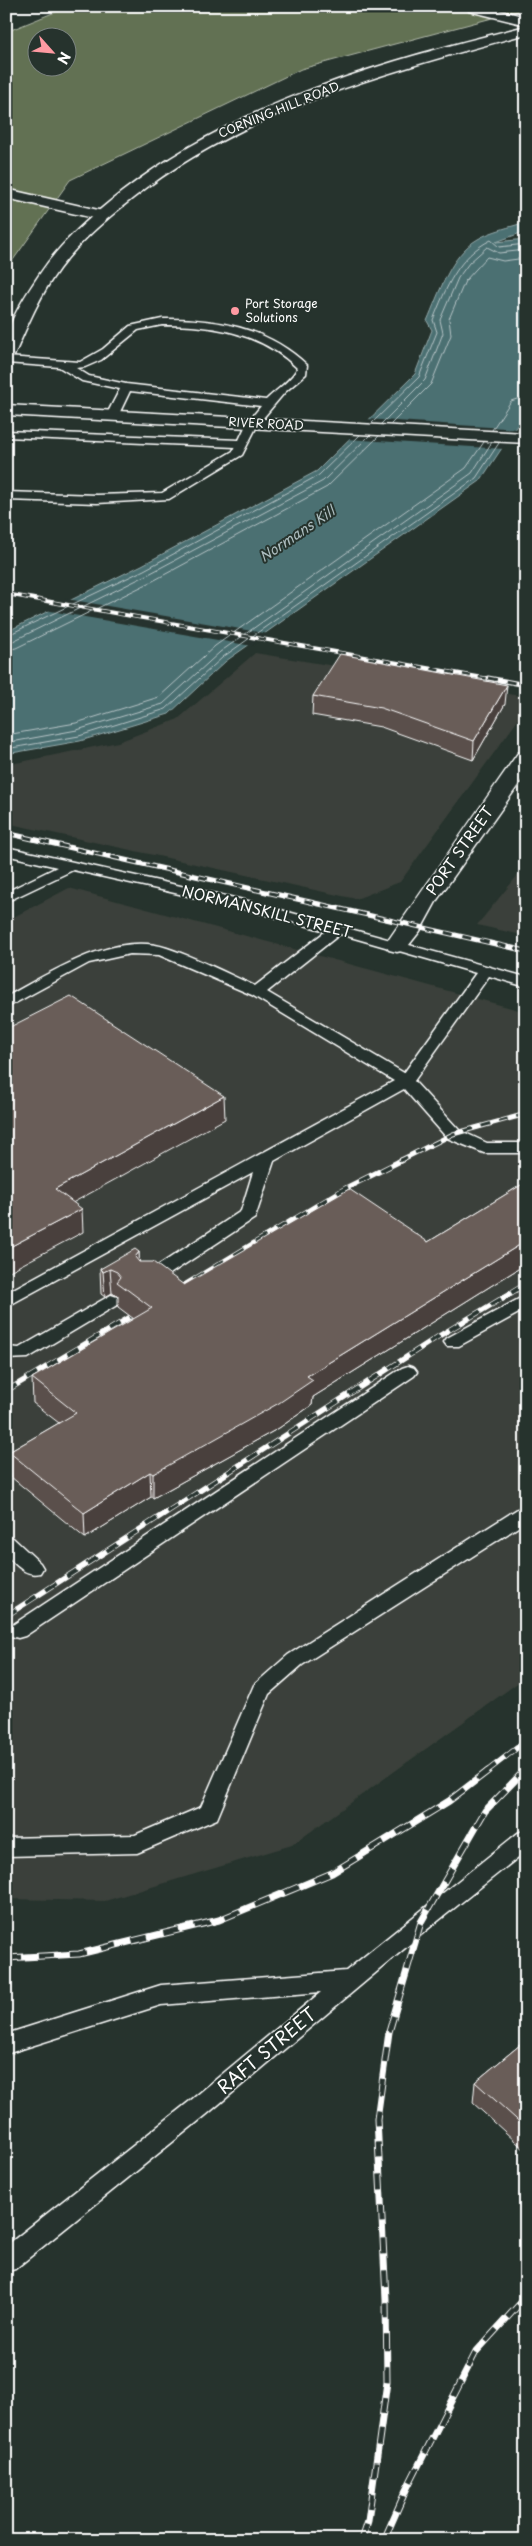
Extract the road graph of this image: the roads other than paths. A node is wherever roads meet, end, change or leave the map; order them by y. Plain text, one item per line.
1 (474, 8) dead end
2 (526, 22) edge
3 (526, 30) edge
4 (6, 193) edge
5 (102, 215) junction
6 (6, 358) edge
7 (61, 364) junction
8 (126, 387) junction
9 (269, 404) junction
10 (6, 410) edge
11 (86, 414) junction
12 (112, 416) junction
13 (253, 423) junction
14 (6, 434) edge
15 (76, 437) junction
16 (526, 438) edge
17 (244, 444) junction
18 (6, 496) edge
19 (526, 758) edge
20 (6, 852) edge
21 (70, 866) junction
22 (6, 898) edge
23 (336, 929) junction
24 (397, 945) junction
25 (486, 970) junction
26 (526, 982) edge
27 (257, 992) junction
28 (6, 1003) edge
29 (406, 1081) junction
30 (526, 1148) edge
31 (266, 1158) junction
32 (146, 1281) edge
33 (6, 1301) edge
34 (526, 1301) edge
35 (111, 1302) dead end
36 (453, 1342) dead end
37 (6, 1353) edge
38 (408, 1372) dead end
39 (526, 1513) edge
40 (6, 1543) edge
41 (33, 1568) dead end
42 (18, 1631) dead end
43 (526, 1839) edge
44 (6, 1847) edge
45 (352, 1980) junction
46 (6, 2044) edge
47 (6, 2261) edge

1 - 2 main road
3 - 5 main road, CORNING HILL ROAD
4 - 5 main road
5 - 6 main road, CORNING HILL ROAD
6 - 7 lane
7 - 8 lane
7 - 9 lane
8 - 9 lane
8 - 12 lane
9 - 13 lane
10 - 11 main road, RIVER ROAD
11 - 12 main road, RIVER ROAD
11 - 15 lane
12 - 13 main road, RIVER ROAD
13 - 16 main road, RIVER ROAD
13 - 17 lane
14 - 15 lane
15 - 17 lane
17 - 18 lane
19 - 24 main road, PORT STREET
20 - 21 lane, NORMANSKILL STREET
21 - 22 lane
21 - 23 lane, NORMANSKILL STREET
23 - 24 lane, NORMANSKILL STREET
23 - 27 lane
24 - 25 lane, NORMANSKILL STREET
25 - 26 lane, NORMANSKILL STREET
25 - 29 lane
27 - 28 lane
27 - 29 lane
29 - 30 lane
29 - 31 lane
31 - 32 lane
31 - 33 lane
34 - 36 lane
35 - 37 lane
38 - 42 lane
39 - 44 lane
40 - 41 lane
43 - 45 lane, RAFT STREET
45 - 46 lane
45 - 47 lane, RAFT STREET

